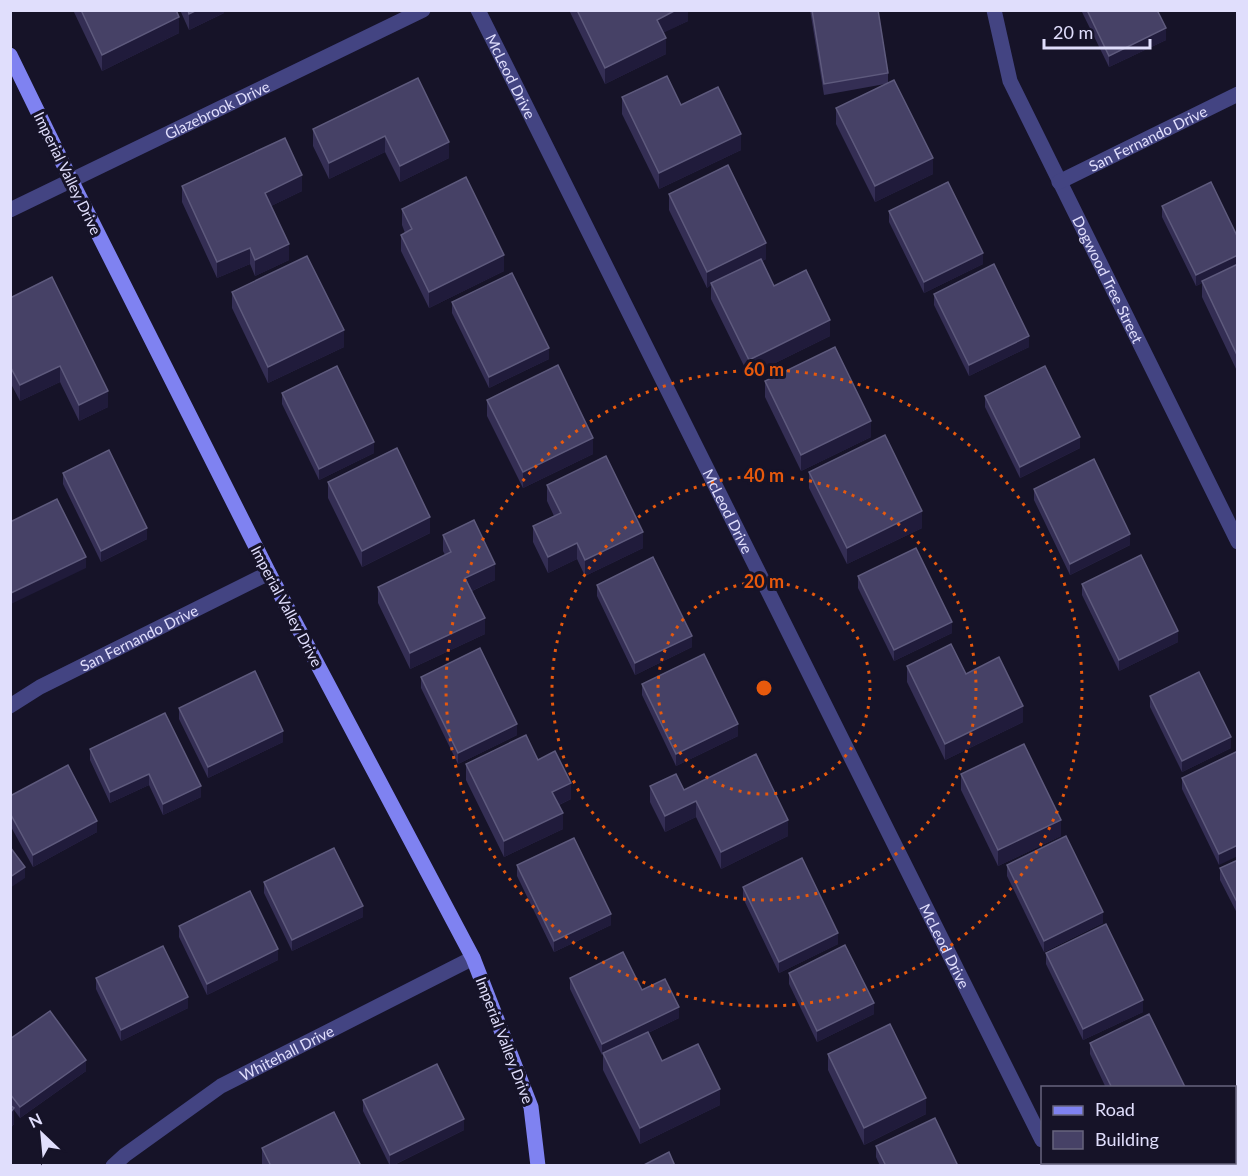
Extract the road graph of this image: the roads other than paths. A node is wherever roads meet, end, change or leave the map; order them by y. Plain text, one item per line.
1 (423, 10) edge
2 (478, 10) edge
3 (994, 10) edge
4 (10, 55) edge
5 (1238, 94) edge
6 (71, 180) junction
7 (1059, 182) junction
8 (10, 210) edge
9 (1238, 542) edge
10 (269, 573) junction
11 (10, 706) edge
12 (473, 958) junction
13 (1041, 1138) edge
14 (113, 1166) edge
15 (538, 1166) edge

1 - 6 street, Glazebrook Drive
2 - 13 street, McLeod Drive
3 - 7 street, Dogwood Tree Street
4 - 6 street, Imperial Valley Drive
5 - 7 street, San Fernando Drive
6 - 8 street, Glazebrook Drive
6 - 10 street, Imperial Valley Drive
7 - 9 street, Dogwood Tree Street
10 - 11 street, San Fernando Drive
10 - 12 street, Imperial Valley Drive
12 - 14 street, Whitehall Drive
12 - 15 street, Imperial Valley Drive

